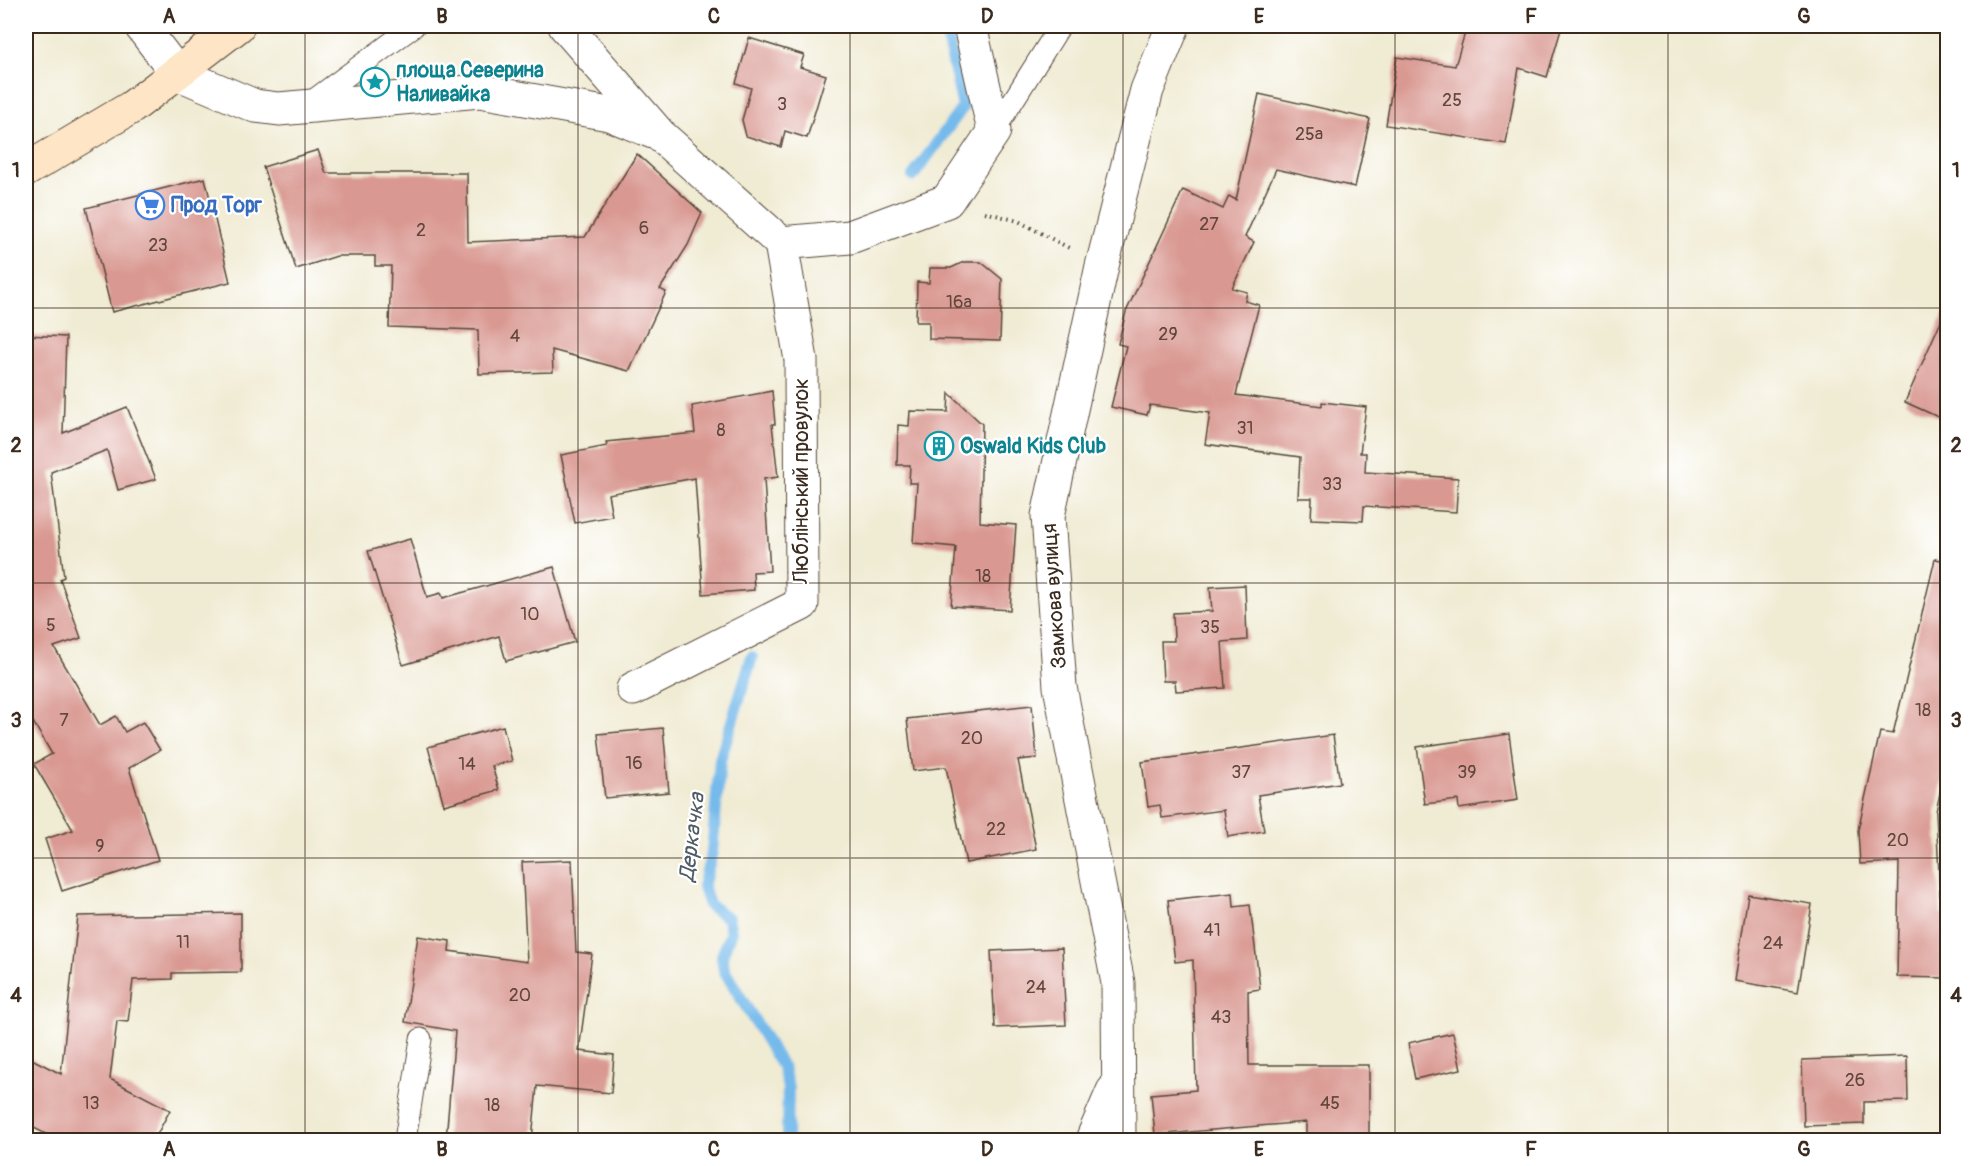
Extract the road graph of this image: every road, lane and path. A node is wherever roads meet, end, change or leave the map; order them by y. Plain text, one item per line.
1 (141, 26) edge
2 (238, 26) edge
3 (414, 26) edge
4 (565, 26) edge
5 (970, 26) edge
6 (1060, 26) edge
7 (1173, 26) edge
8 (177, 73) junction
9 (304, 107) junction
10 (994, 131) junction
11 (660, 135) junction
12 (26, 170) edge
13 (947, 201) junction
14 (781, 243) junction
15 (1102, 266) junction
16 (633, 689) dead end
17 (421, 1039) dead end
18 (1120, 1075) junction
19 (405, 1140) edge
20 (1092, 1140) edge
21 (1119, 1140) edge

1 - 8 street
2 - 8 main road
3 - 9 lane
4 - 11 street
5 - 10 street
6 - 10 lane
7 - 15 street, Замкова вулиця
8 - 9 street
8 - 12 main road
9 - 11 street
10 - 13 street
11 - 14 street
13 - 14 street
13 - 15 path
14 - 16 street, Люблінський провулок
15 - 18 street, Замкова вулиця
17 - 19 lane
18 - 20 street
18 - 21 street, Замкова вулиця

